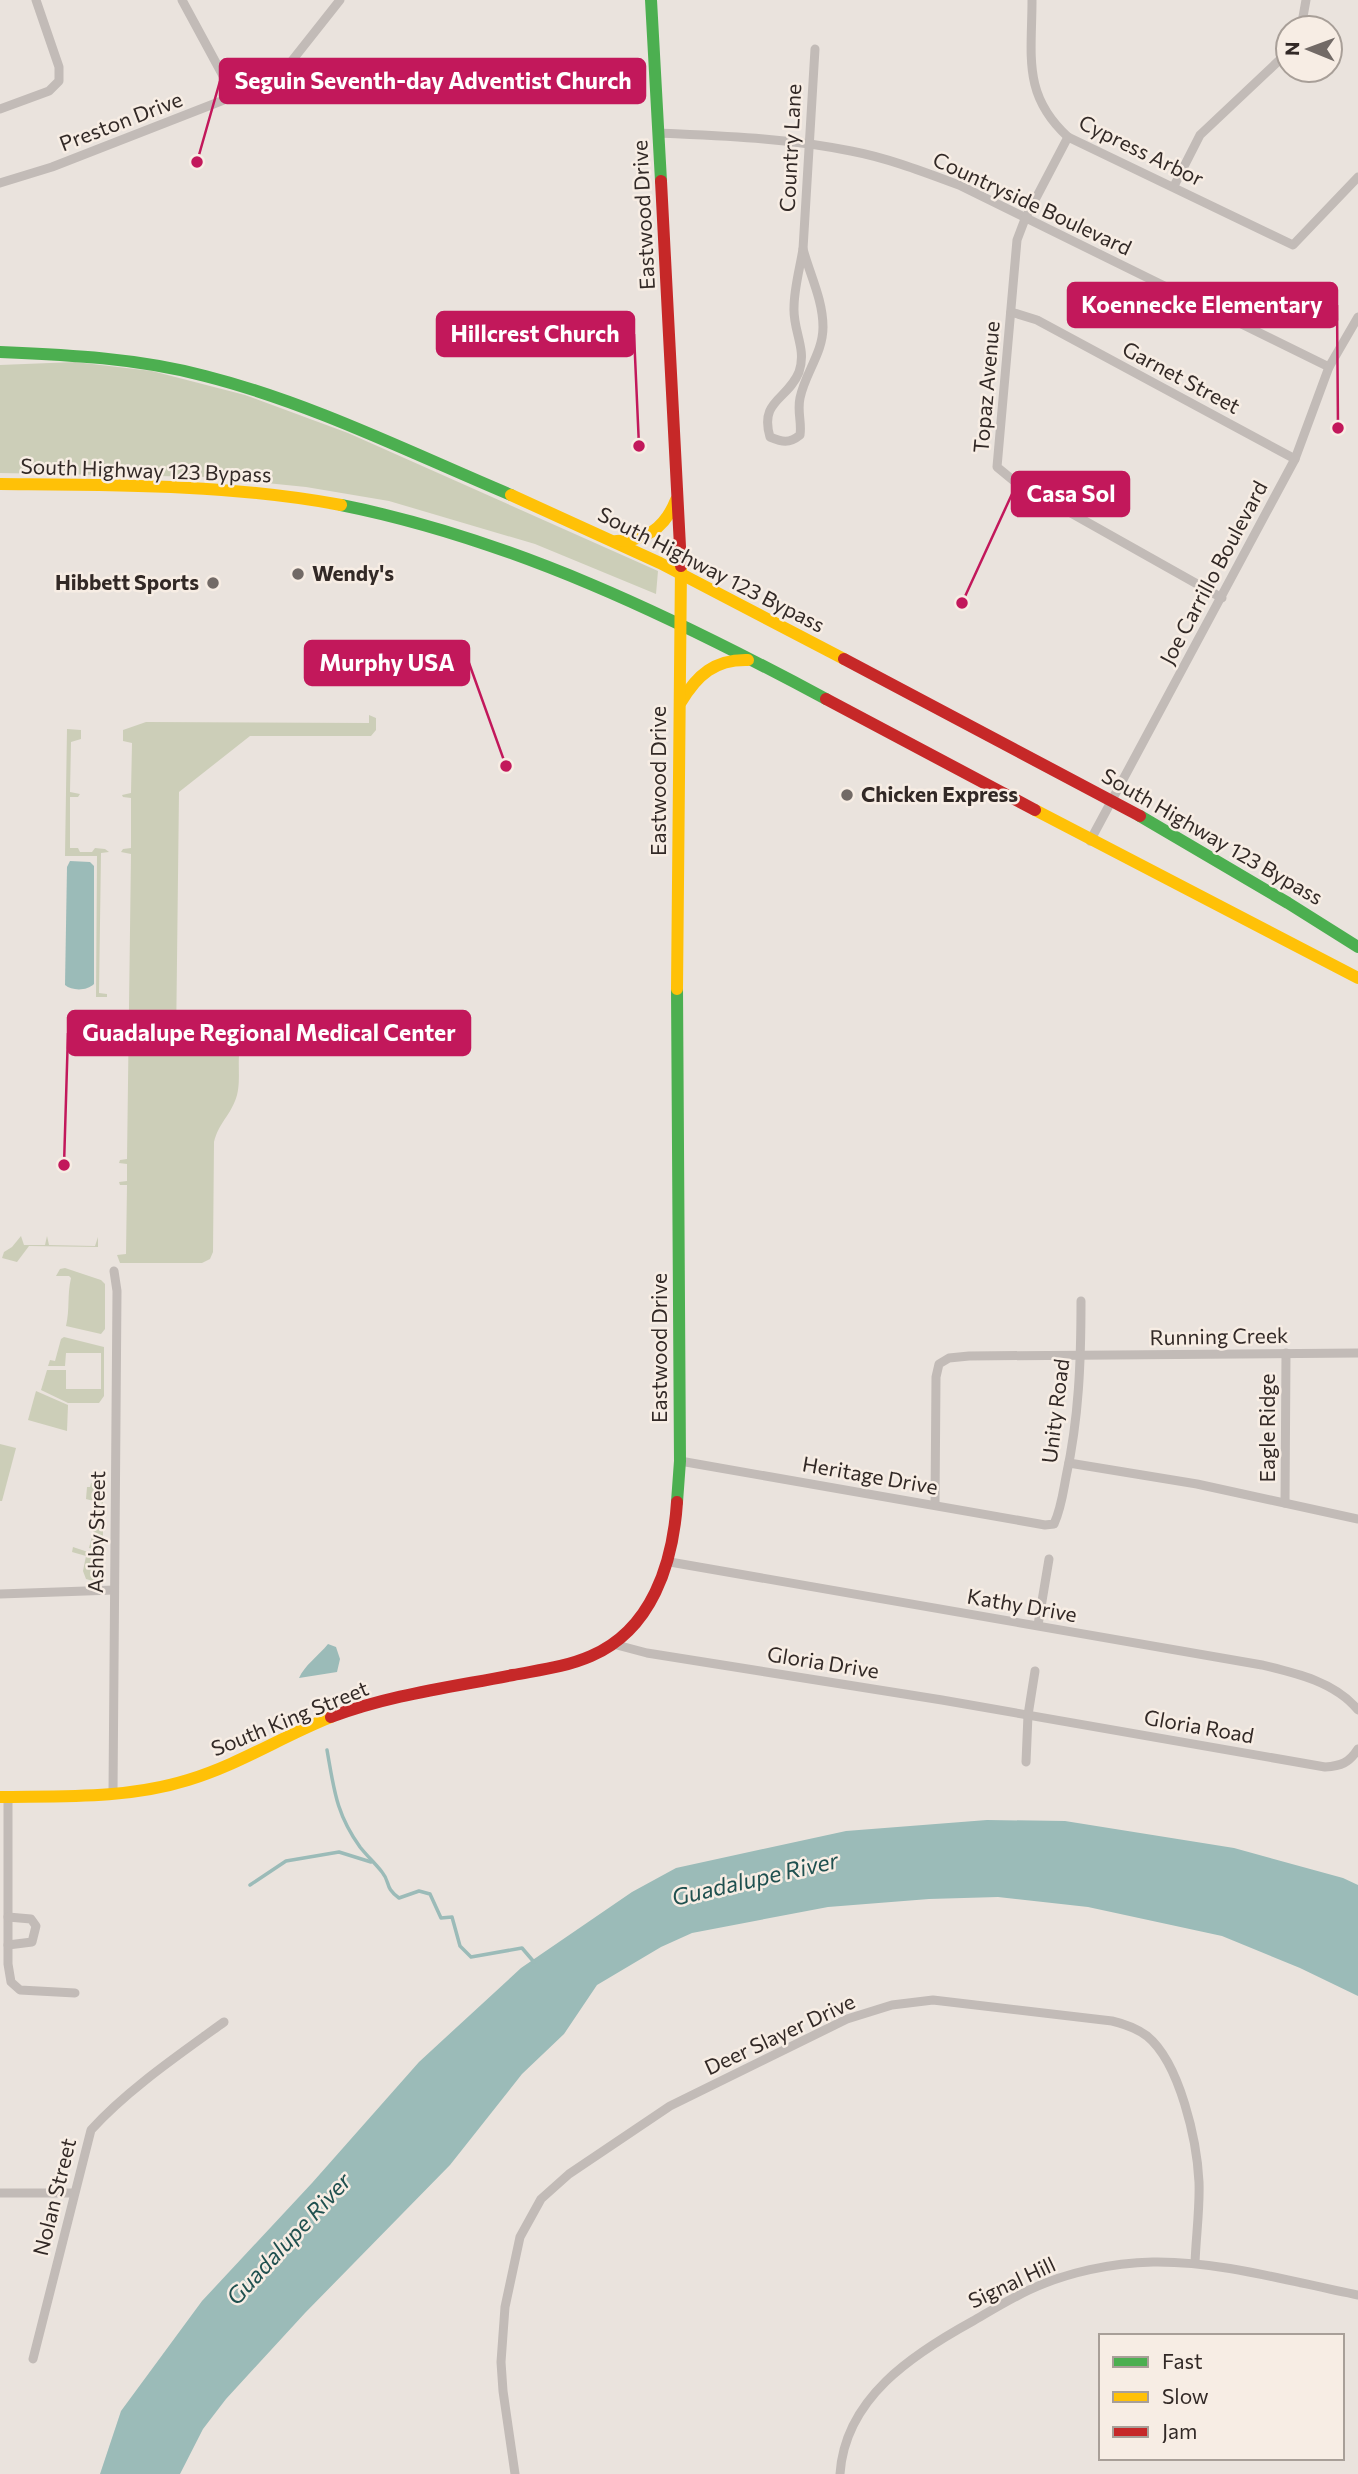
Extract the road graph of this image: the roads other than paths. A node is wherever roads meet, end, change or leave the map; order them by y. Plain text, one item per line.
1 (36, 0) edge
2 (182, 0) edge
3 (340, 0) edge
4 (651, 0) edge
5 (1032, 0) edge
6 (815, 49) dead end
7 (1274, 65) edge
8 (234, 96) junction
9 (0, 109) edge
10 (659, 133) junction
11 (1068, 137) junction
12 (808, 144) junction
13 (1358, 177) edge
14 (0, 183) edge
15 (1174, 186) junction
16 (1025, 219) junction
17 (803, 249) junction
18 (1011, 312) junction
19 (1358, 317) edge
20 (0, 352) edge
21 (1329, 367) junction
22 (802, 375) junction
23 (1295, 459) junction
24 (0, 484) edge
25 (678, 493) junction
26 (611, 540) junction
27 (681, 574) junction
28 (1222, 598) junction
29 (680, 623) junction
30 (754, 660) junction
31 (679, 706) junction
32 (1111, 800) junction
33 (1090, 841) junction
34 (1358, 947) edge
35 (1358, 978) edge
36 (114, 1271) dead end
37 (1081, 1301) dead end
38 (1286, 1353) junction
39 (1358, 1353) edge
40 (1081, 1357) junction
41 (680, 1461) junction
42 (1069, 1463) junction
43 (1285, 1503) junction
44 (935, 1506) junction
45 (1358, 1519) edge
46 (1054, 1524) joint
47 (1049, 1559) dead end
48 (670, 1562) junction
49 (114, 1590) junction
50 (0, 1594) edge
51 (1038, 1625) junction
52 (614, 1644) junction
53 (1035, 1671) dead end
54 (1358, 1710) edge
55 (1028, 1715) junction
56 (1358, 1749) edge
57 (1026, 1762) dead end
58 (113, 1793) junction
59 (4, 1797) edge
60 (8, 1917) junction
61 (8, 1945) junction
62 (75, 1993) dead end
63 (224, 2022) dead end
64 (0, 2193) edge
65 (74, 2193) junction
66 (1195, 2263) junction
67 (1358, 2295) edge
68 (33, 2359) dead end
69 (515, 2474) edge
70 (840, 2474) edge

1 - 9 street
2 - 8 street
3 - 8 street, Preston Drive
4 - 10 main road, Eastwood Drive
5 - 11 street, Cypress Arbor
6 - 12 street, Country Lane
7 - 15 street
8 - 14 street, Preston Drive
10 - 12 street, Countryside Boulevard
10 - 25 main road, Eastwood Drive
11 - 15 street, Cypress Arbor
11 - 16 street, Topaz Avenue
12 - 16 street, Countryside Boulevard
12 - 17 street, Country Lane
13 - 15 street, Cypress Arbor
16 - 18 street, Topaz Avenue
16 - 21 street, Countryside Boulevard
17 - 22 street, Country Lane
17 - 22 street, Country Lane
18 - 23 street, Garnet Street
18 - 28 street, Topaz Avenue
19 - 21 street, Joe Carrillo Boulevard
20 - 26 main road, South Highway 123 Bypass
21 - 23 street, Joe Carrillo Boulevard
22 - 22 street, Country Lane
23 - 28 street, Joe Carrillo Boulevard
24 - 29 main road, South Highway 123 Bypass
25 - 26 main road
25 - 27 main road, Eastwood Drive
26 - 27 main road, South Highway 123 Bypass
27 - 29 main road, Eastwood Drive
27 - 32 main road, South Highway 123 Bypass
28 - 32 street, Joe Carrillo Boulevard
29 - 30 main road, South Highway 123 Bypass
29 - 31 main road, Eastwood Drive
30 - 31 main road
30 - 33 main road, South Highway 123 Bypass
31 - 41 main road, Eastwood Drive
32 - 33 street, Joe Carrillo Boulevard
32 - 34 main road, South Highway 123 Bypass
33 - 35 main road, South Highway 123 Bypass
36 - 49 street, Ashby Street
37 - 40 street, Unity Road
38 - 39 street, Running Creek
38 - 40 street, Running Creek
38 - 43 street, Eagle Ridge
40 - 42 street, Unity Road
40 - 44 street, Running Creek
41 - 44 street, Heritage Drive
41 - 48 main road, Eastwood Drive
42 - 43 street
42 - 46 street, Unity Road
43 - 45 street
44 - 46 street, Heritage Drive
47 - 51 street
48 - 51 street, Kathy Drive
48 - 52 main road, South King Street
49 - 50 street
49 - 58 street, Ashby Street
51 - 54 street, Kathy Drive
52 - 55 street, Gloria Drive
52 - 58 main road, South King Street
53 - 55 street
55 - 56 street, Gloria Road
55 - 57 street
58 - 59 main road, South King Street
59 - 60 street
60 - 61 street
60 - 61 street
61 - 62 street
63 - 65 street, Nolan Street
64 - 65 street
65 - 68 street, Nolan Street
66 - 67 street, Signal Hill
66 - 69 street, Deer Slayer Drive
66 - 70 street, Signal Hill

